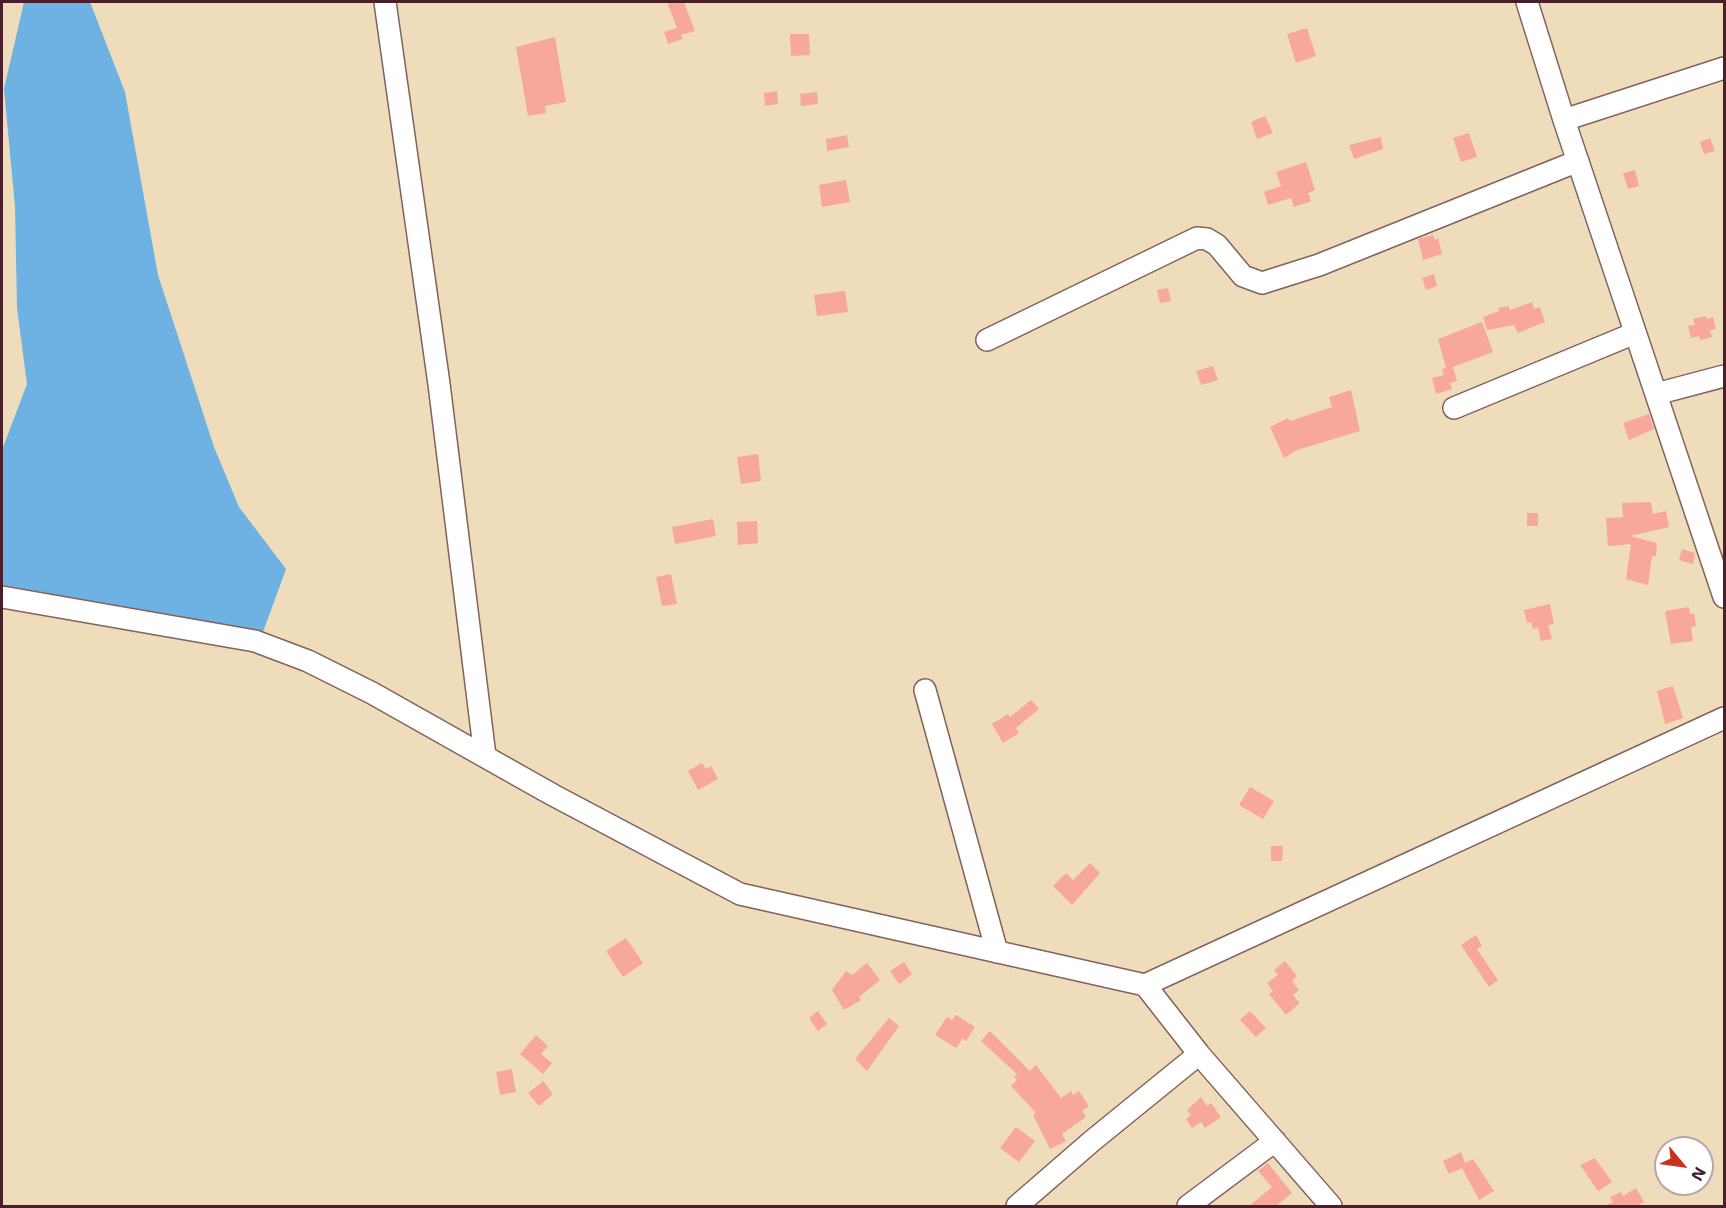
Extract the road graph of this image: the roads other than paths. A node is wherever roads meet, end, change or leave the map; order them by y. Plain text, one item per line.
1 (385, 2) edge
2 (1527, 2) edge
3 (1725, 68) edge
4 (1564, 120) junction
5 (1578, 161) junction
6 (1635, 333) junction
7 (987, 340) dead end
8 (1725, 376) edge
9 (1656, 394) junction
10 (1455, 408) dead end
11 (2, 597) edge
12 (1725, 597) edge
13 (925, 690) dead end
14 (1725, 718) edge
15 (484, 756) junction
16 (997, 952) junction
17 (1145, 986) junction
18 (1199, 1054) junction
19 (1275, 1141) junction
20 (1017, 1206) edge
21 (1188, 1206) edge
22 (1331, 1206) edge

1 - 15 street
2 - 4 street
3 - 4 street
4 - 5 street
5 - 6 street
5 - 7 street
6 - 9 street
6 - 10 street
8 - 9 street
9 - 12 street
11 - 15 street
13 - 16 street
14 - 17 street
15 - 16 street
16 - 17 street
17 - 18 street
18 - 19 street
18 - 20 street
19 - 21 street
19 - 22 street

